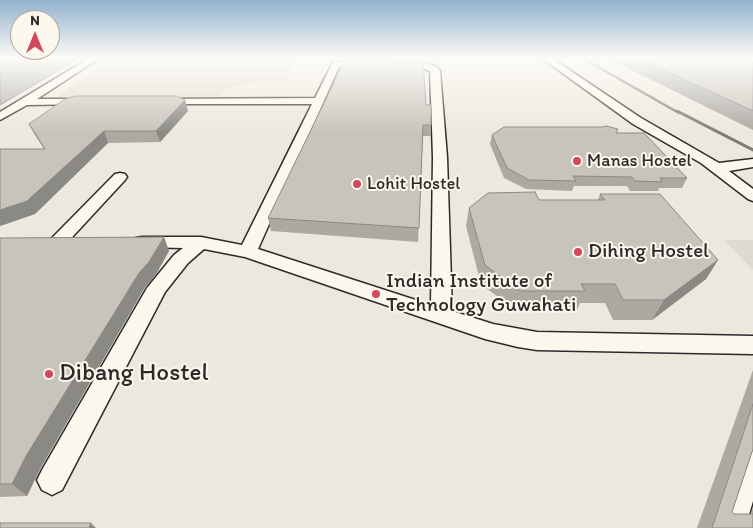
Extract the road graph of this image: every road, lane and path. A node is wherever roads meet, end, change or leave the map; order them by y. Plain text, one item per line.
1 (54, 84) edge
2 (328, 84) edge
3 (436, 84) edge
4 (583, 84) edge
5 (153, 101) edge
6 (320, 101) junction
7 (25, 102) junction
8 (94, 102) edge
9 (0, 117) edge
10 (753, 163) edge
11 (716, 168) junction
12 (120, 177) dead end
13 (753, 196) edge
14 (85, 243) edge
15 (122, 243) edge
16 (201, 243) junction
17 (248, 252) junction
18 (442, 316) junction
19 (753, 345) edge
20 (753, 454) edge
21 (52, 480) dead end
22 (728, 528) edge

1 - 7 street
2 - 6 street
3 - 18 street
4 - 11 street
5 - 6 street
6 - 17 street
7 - 8 street
7 - 9 street
10 - 11 street
11 - 13 street
12 - 14 street
15 - 16 street
16 - 17 street
16 - 21 lane
17 - 18 street
18 - 19 street
20 - 22 lane

